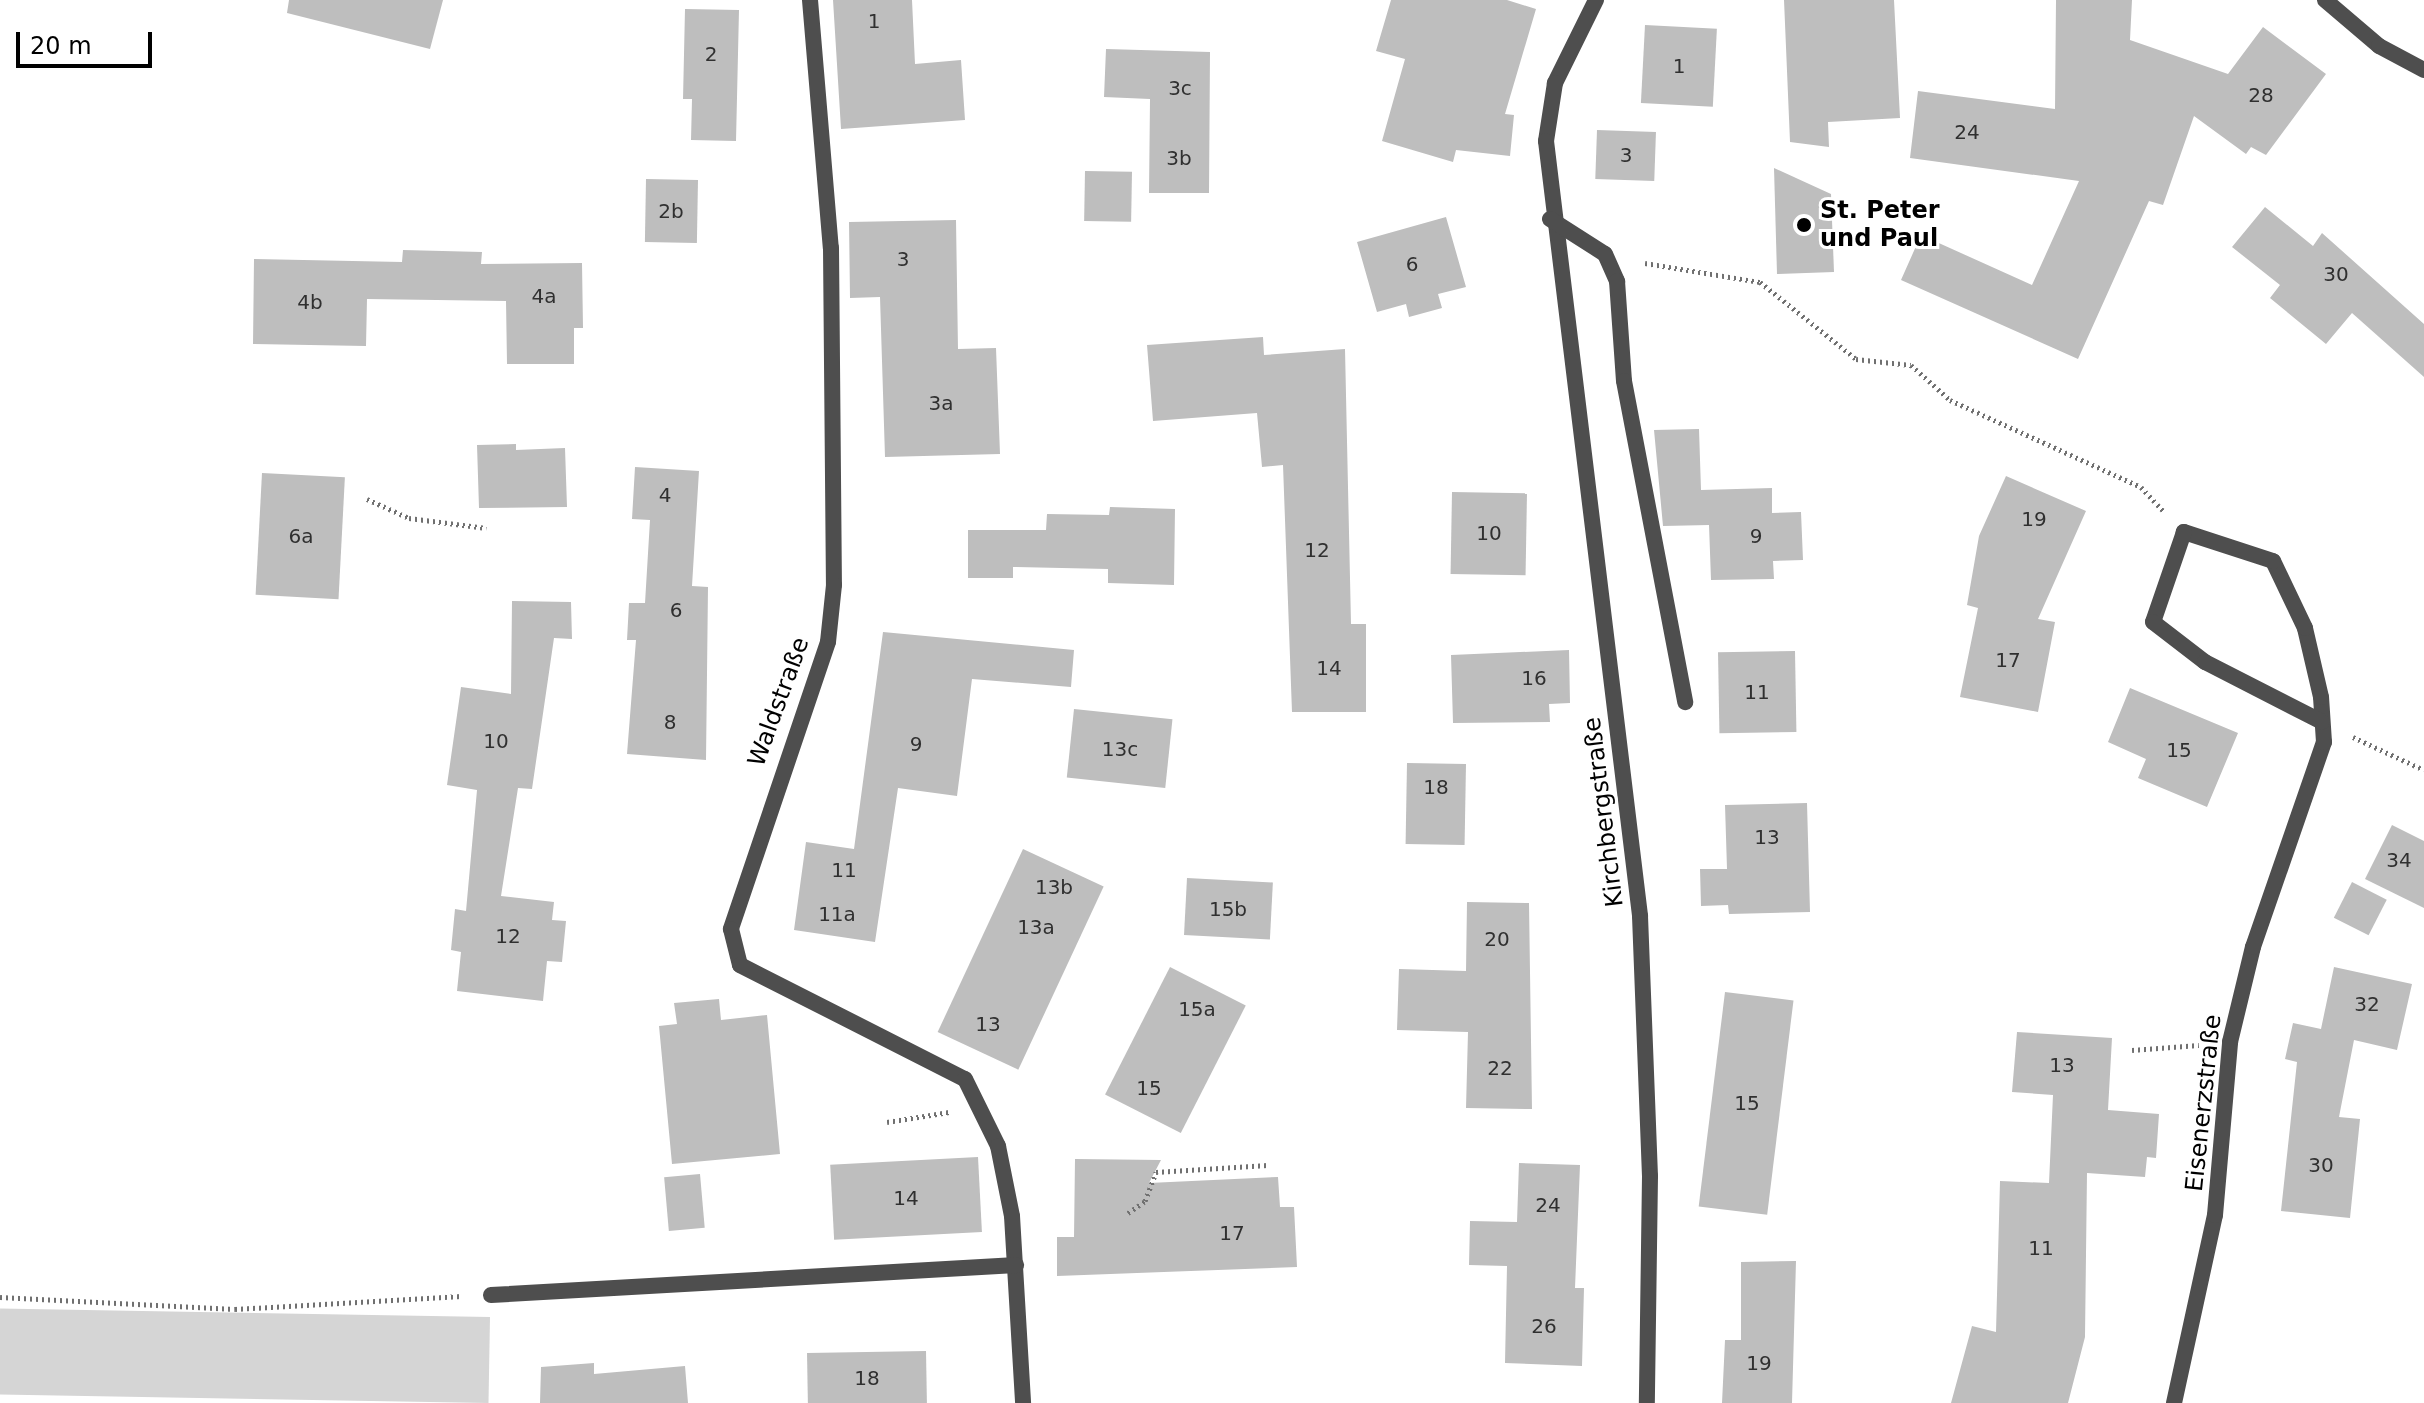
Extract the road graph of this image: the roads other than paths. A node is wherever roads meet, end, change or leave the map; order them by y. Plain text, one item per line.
1 (810, 0) edge
2 (1596, 0) edge
3 (2325, 0) edge
4 (2424, 70) edge
5 (1550, 219) junction
6 (1685, 702) dead end
7 (2322, 722) junction
8 (1016, 1265) junction
9 (491, 1295) road end
10 (1023, 1403) edge
11 (1647, 1403) edge
12 (2174, 1403) edge

1 - 8 street, Waldstraße
2 - 5 street, Kirchbergstraße
3 - 4 street
5 - 6 street
5 - 11 street, Kirchbergstraße
7 - 7 street, Eisenerzstraße
7 - 12 street, Eisenerzstraße
8 - 9 street
8 - 10 street, Waldstraße

